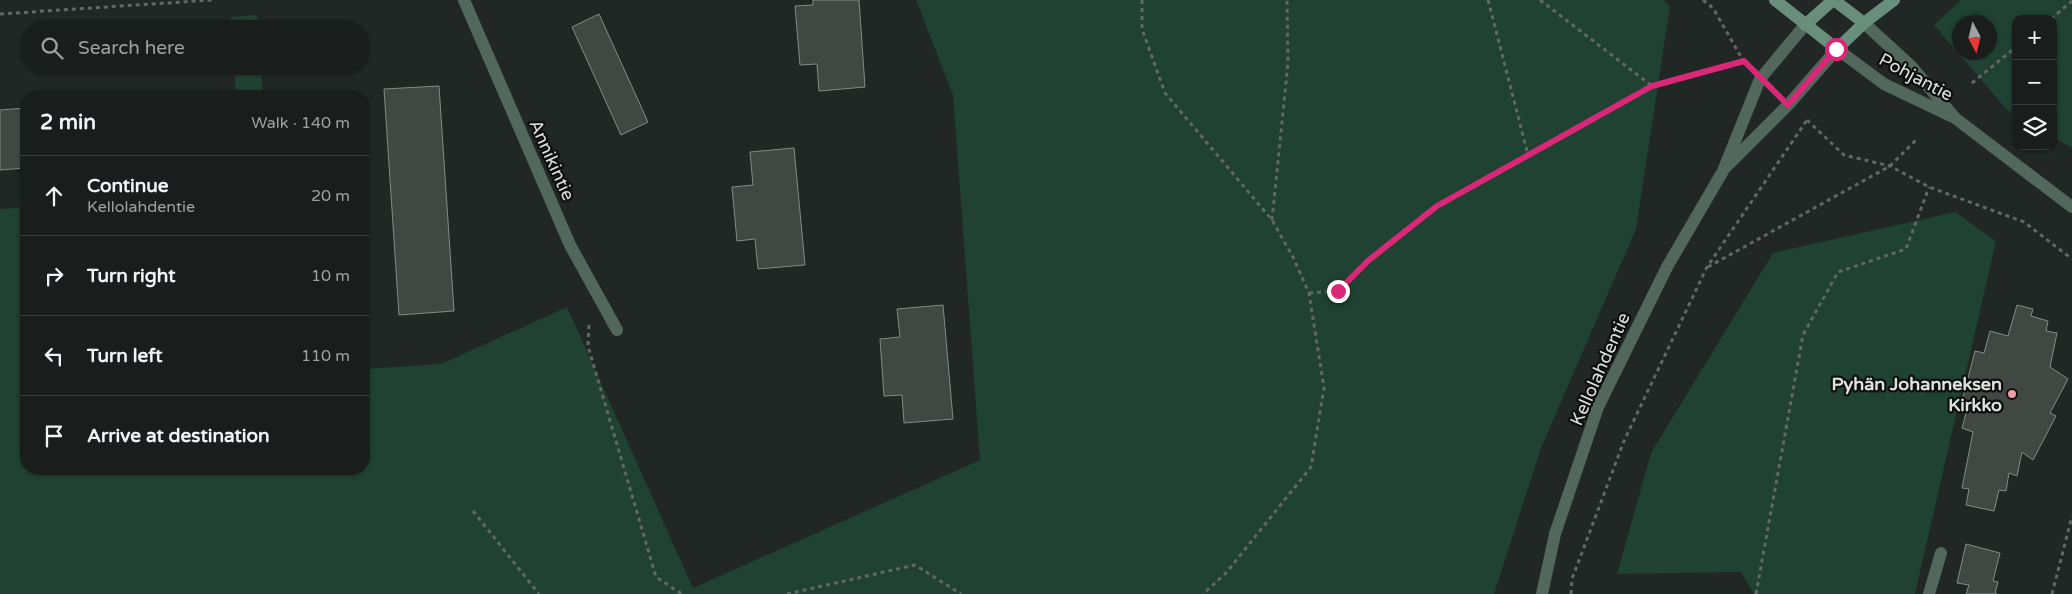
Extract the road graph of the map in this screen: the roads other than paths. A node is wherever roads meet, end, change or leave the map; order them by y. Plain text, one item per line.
1 (464, 0) edge
2 (1775, 0) edge
3 (1834, 0) edge
4 (1894, 0) edge
5 (1864, 22) junction
6 (1806, 25) junction
7 (1836, 49) junction
8 (1955, 118) junction
9 (1723, 171) junction
10 (2072, 207) edge
11 (617, 330) dead end
12 (1942, 553) dead end
13 (1542, 594) edge
14 (1929, 594) edge

1 - 11 street, Annikintie
2 - 6 main road
3 - 5 main road
3 - 6 main road, Kellolahdentie
4 - 5 main road, Kellolahdentie
5 - 7 main road, Kellolahdentie
5 - 8 street
6 - 7 main road
6 - 9 street, Kellolahdentie
7 - 8 street, Pohjantie
7 - 9 street, Kellolahdentie
8 - 10 street
9 - 13 street, Kellolahdentie
12 - 14 street

